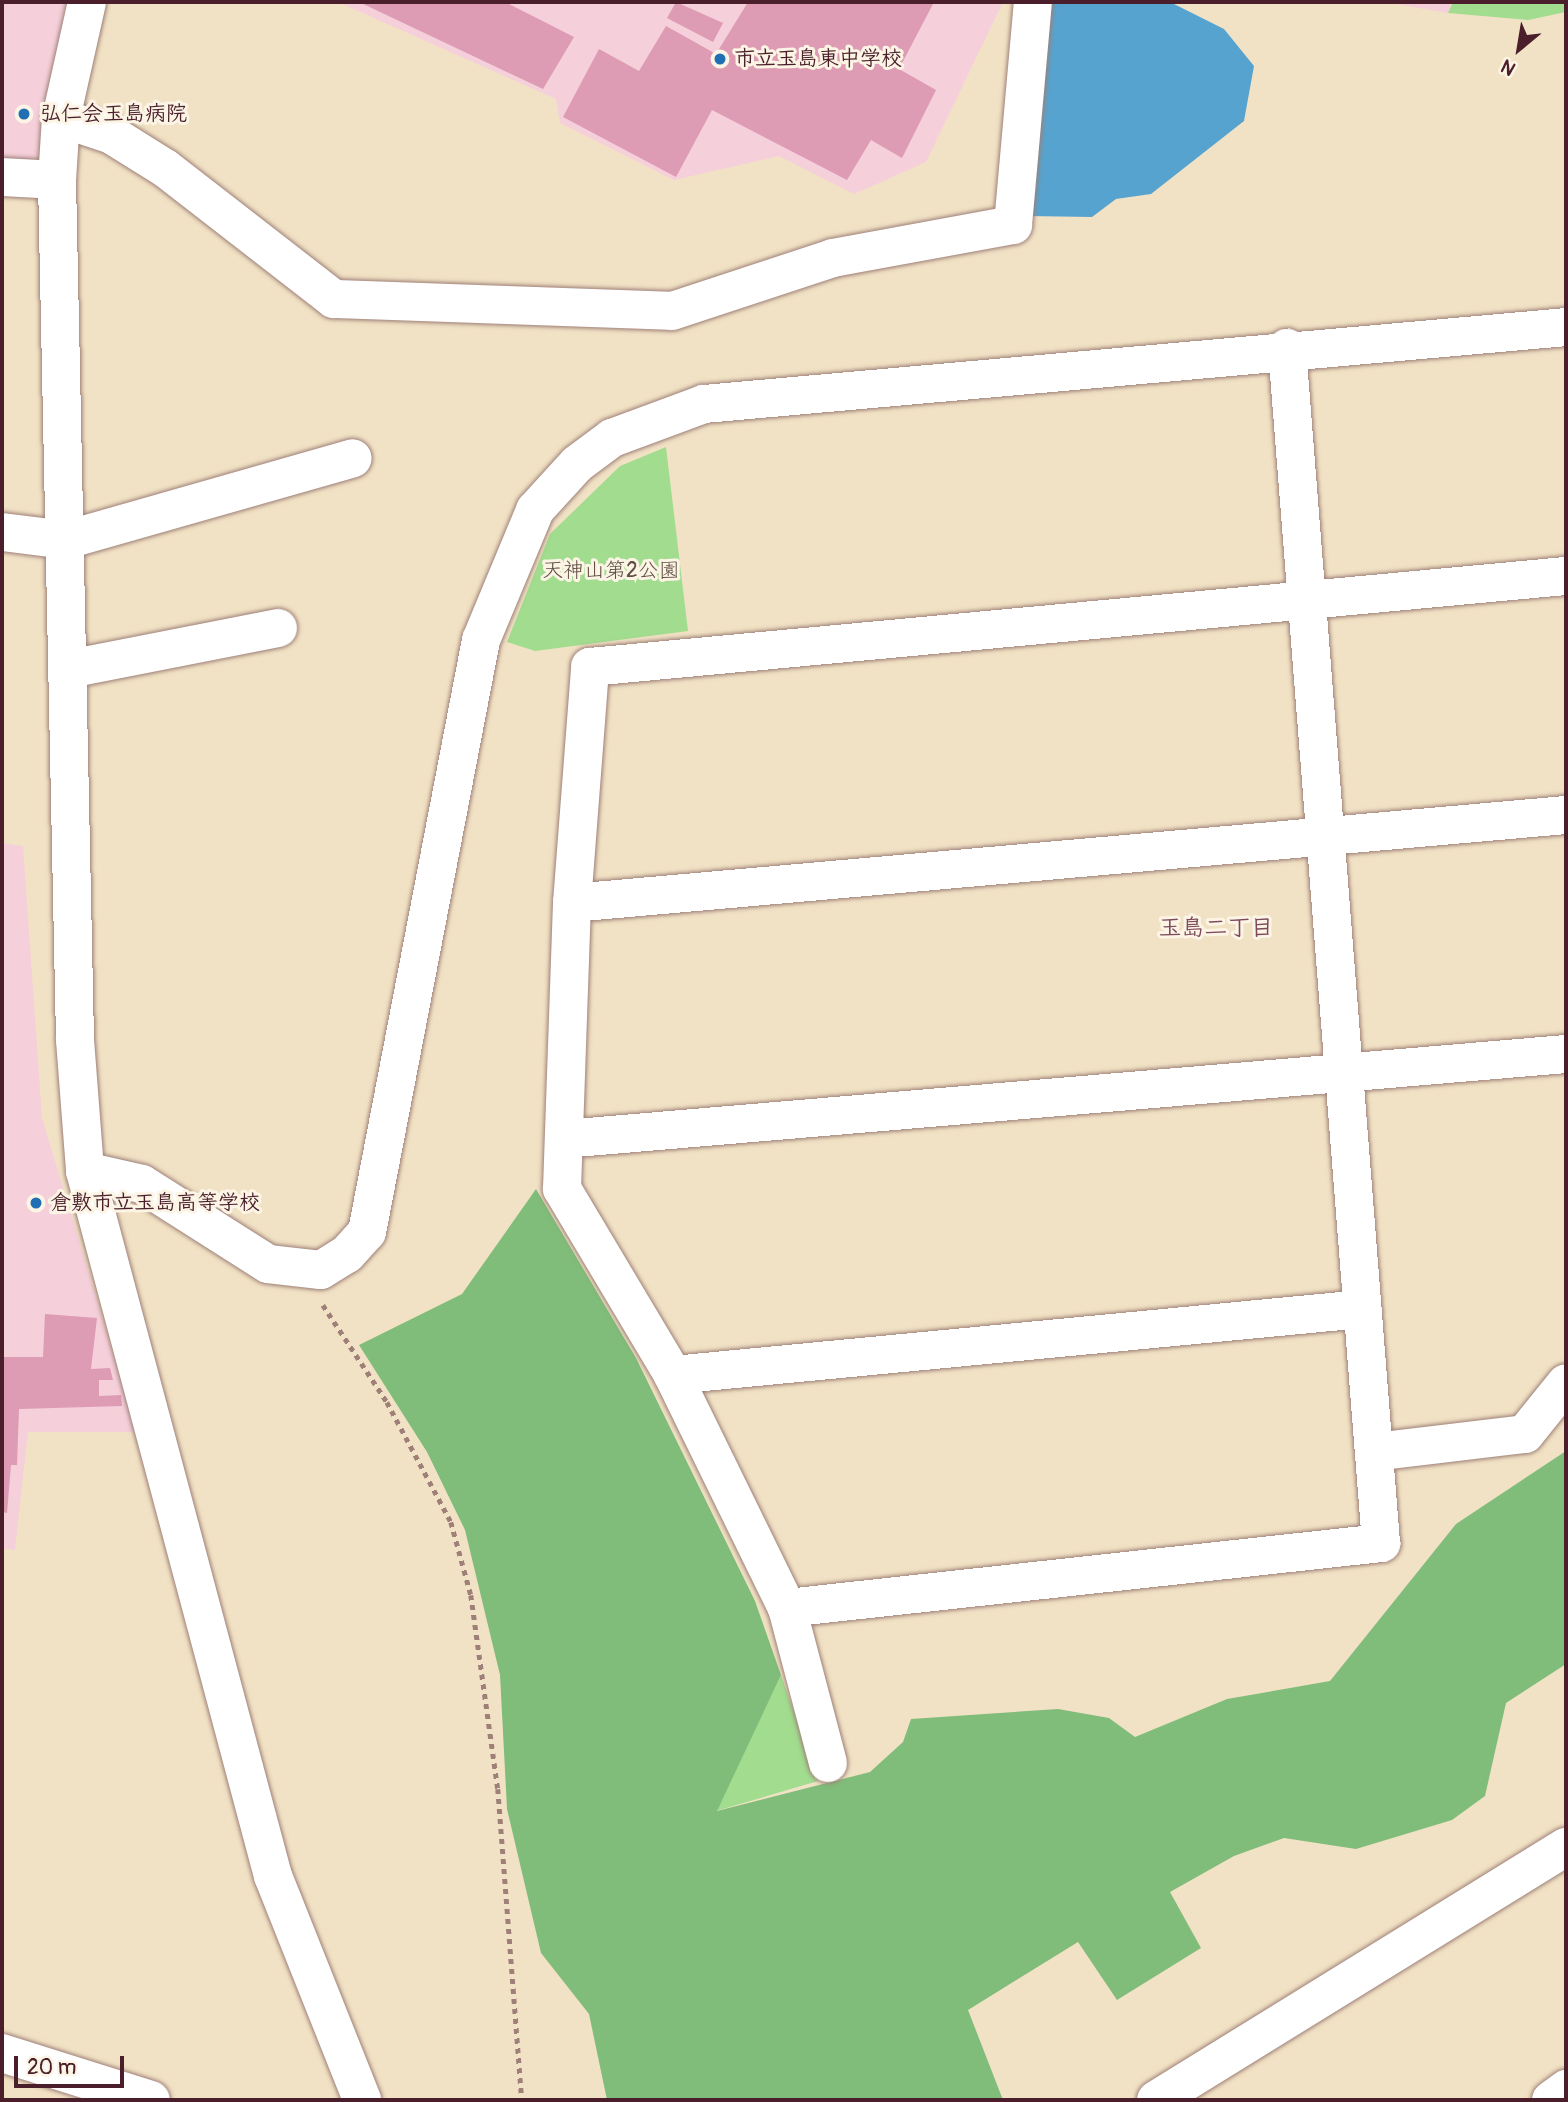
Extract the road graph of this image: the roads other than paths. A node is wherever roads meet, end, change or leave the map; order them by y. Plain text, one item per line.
1 (88, 2) edge
2 (1033, 2) edge
3 (61, 118) junction
4 (2, 177) edge
5 (57, 180) junction
6 (1566, 327) edge
7 (1287, 348) junction
8 (353, 458) dead end
9 (2, 532) edge
10 (66, 540) junction
11 (1566, 576) edge
12 (1306, 598) junction
13 (278, 628) dead end
14 (69, 669) junction
15 (1566, 815) edge
16 (1328, 833) junction
17 (572, 903) junction
18 (1566, 1054) edge
19 (1346, 1076) junction
20 (564, 1139) junction
21 (85, 1171) junction
22 (1362, 1309) junction
23 (673, 1375) junction
24 (1566, 1383) edge
25 (1374, 1452) junction
26 (786, 1608) junction
27 (828, 1763) dead end
28 (1566, 1847) edge
29 (2, 2053) edge
30 (78, 2089) edge
31 (1566, 2089) edge
32 (151, 2100) edge
33 (362, 2100) edge
34 (1156, 2100) edge
35 (1551, 2100) edge

1 - 3 street
2 - 3 street
3 - 5 street
4 - 5 street
5 - 10 street
6 - 7 street
7 - 12 street
7 - 21 street
8 - 10 street
9 - 10 street
10 - 14 street
11 - 12 street
12 - 16 street
12 - 17 street
13 - 14 street
14 - 21 street
15 - 16 street
16 - 17 street
16 - 19 street
17 - 20 street
18 - 19 street
19 - 20 street
19 - 22 street
20 - 23 street
21 - 33 street
22 - 23 street
22 - 25 street
23 - 26 street
24 - 25 street
25 - 26 street
26 - 27 street
28 - 34 street
29 - 30 street
30 - 32 street
31 - 35 street

